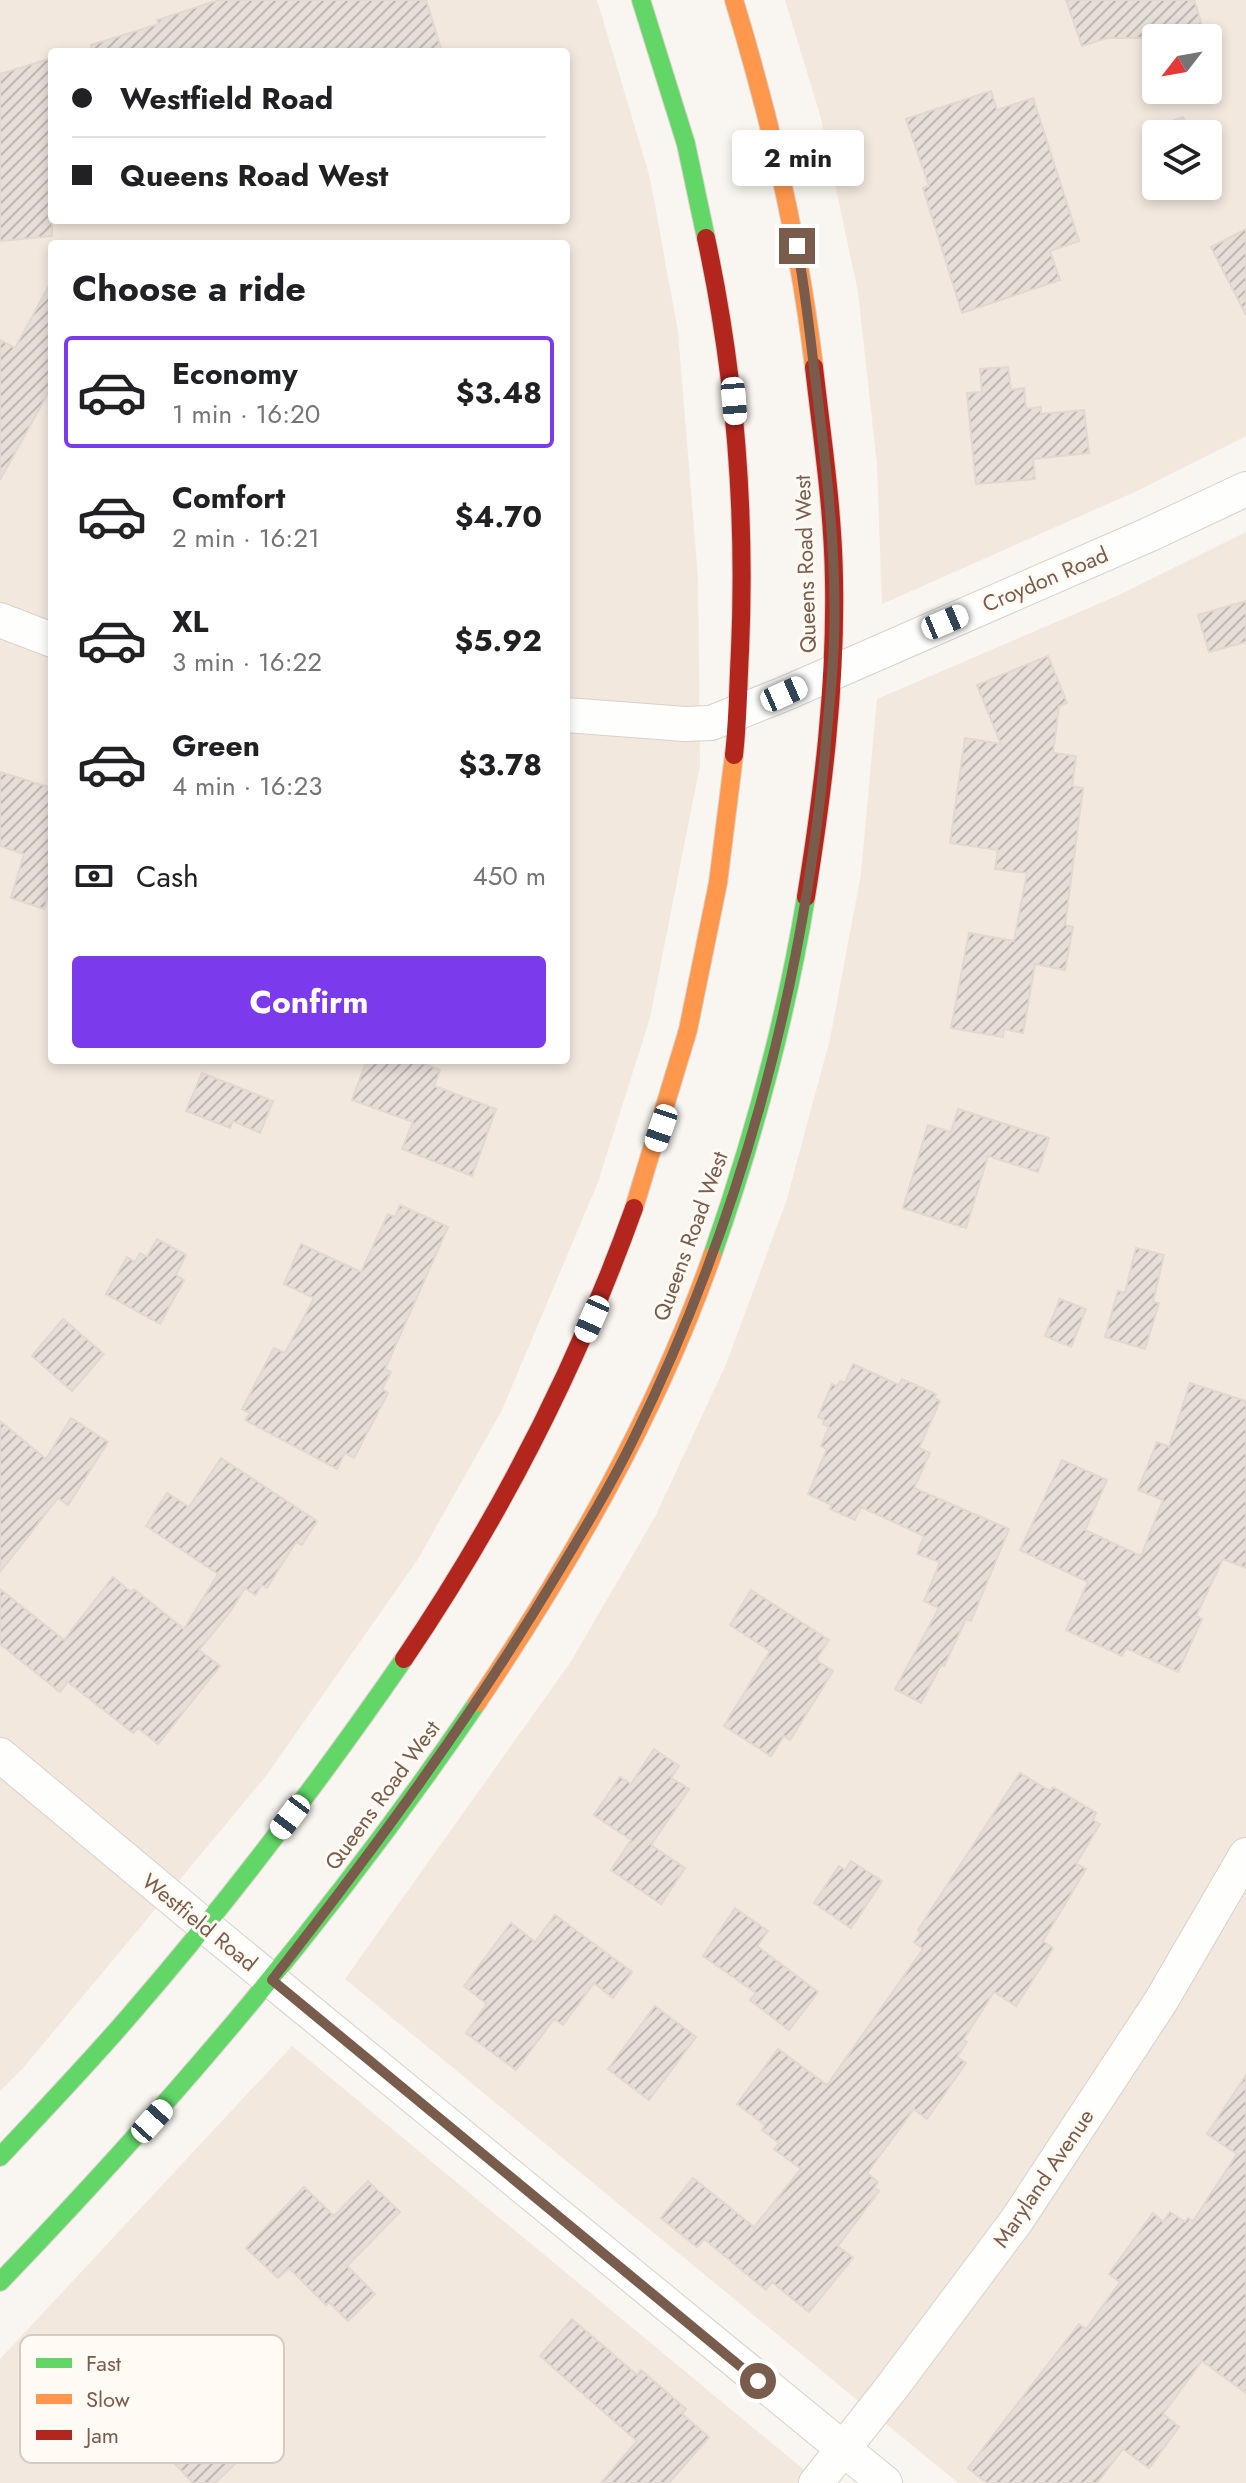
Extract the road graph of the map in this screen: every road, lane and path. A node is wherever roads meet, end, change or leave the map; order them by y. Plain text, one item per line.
1 (641, 0) edge
2 (734, 0) edge
3 (1246, 489) edge
4 (0, 620) edge
5 (48, 638) edge
6 (832, 672) junction
7 (738, 713) junction
8 (570, 715) edge
9 (0, 1755) edge
10 (1246, 1855) edge
11 (205, 1926) junction
12 (272, 1980) junction
13 (0, 2157) edge
14 (0, 2282) edge
15 (843, 2449) junction
16 (816, 2483) edge
17 (885, 2483) edge

1 - 7 street
2 - 6 street, Queens Road West
3 - 6 street, Croydon Road
4 - 5 street
6 - 7 street, Croydon Road
6 - 12 street, Queens Road West
7 - 8 street, Croydon Road
7 - 11 street
9 - 11 street, Westfield Road
10 - 15 street, Maryland Avenue
11 - 12 street, Westfield Road
11 - 13 street
12 - 14 street, Queens Road West
12 - 15 street, Westfield Road
15 - 16 street, Maryland Avenue
15 - 17 street, Westfield Road

